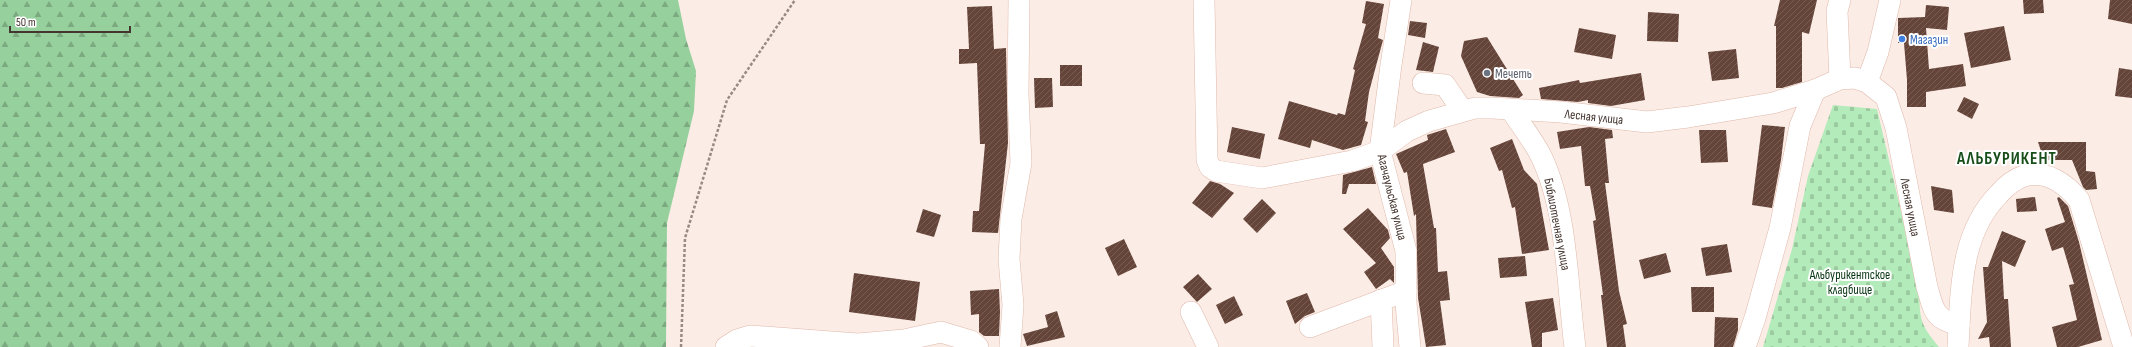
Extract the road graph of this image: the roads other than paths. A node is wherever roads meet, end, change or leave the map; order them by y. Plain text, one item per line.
1 (1019, 0) edge
2 (1204, 0) edge
3 (1401, 0) edge
4 (1840, 0) edge
5 (1890, 0) edge
6 (1840, 79) junction
7 (1867, 82) junction
8 (1423, 83) dead end
9 (1815, 90) junction
10 (1462, 110) junction
11 (1511, 110) junction
12 (1380, 152) junction
13 (1406, 291) junction
14 (1381, 300) junction
15 (1191, 312) dead end
16 (1959, 325) junction
17 (1310, 327) dead end
18 (726, 347) edge
19 (978, 347) edge
20 (1010, 347) edge
21 (1208, 347) edge
22 (1383, 347) edge
23 (1410, 347) edge
24 (1576, 347) edge
25 (1744, 347) edge
26 (1958, 347) edge
27 (2124, 347) edge

1 - 20 street
2 - 12 street
3 - 12 street, Агачаульская улица
4 - 6 street
5 - 7 street
6 - 7 street, Лесная улица
6 - 9 street, Лесная улица
7 - 16 street, Лесная улица
8 - 10 street
9 - 11 street, Лесная улица
9 - 25 street
10 - 11 street, Лесная улица
10 - 12 street, Лесная улица
11 - 24 street, Библиотечная улица
12 - 13 street, Агачаульская улица
13 - 14 street
13 - 23 street, Агачаульская улица
14 - 17 street
14 - 22 street
15 - 21 street
16 - 26 street
16 - 27 street
18 - 19 street

